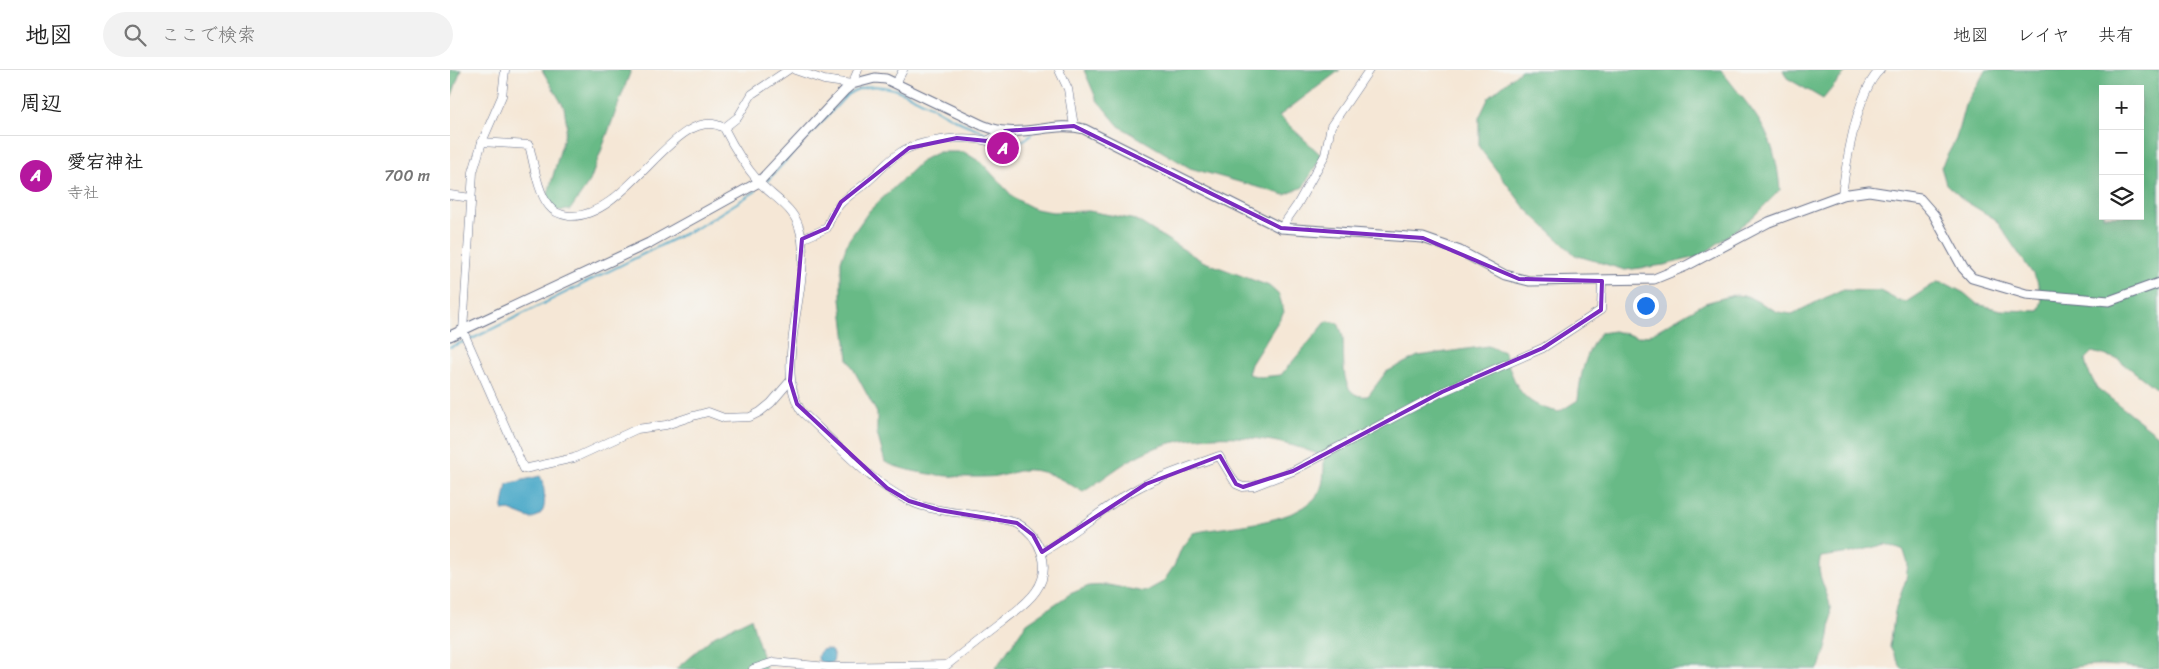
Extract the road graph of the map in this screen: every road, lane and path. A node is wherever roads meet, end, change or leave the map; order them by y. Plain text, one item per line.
1 (505, 70) edge
2 (788, 70) edge
3 (795, 70) edge
4 (858, 70) edge
5 (903, 70) edge
6 (1058, 70) edge
7 (1369, 70) edge
8 (1880, 70) edge
9 (896, 83) junction
10 (852, 84) junction
11 (1074, 126) junction
12 (724, 128) junction
13 (1005, 131) junction
14 (482, 142) junction
15 (760, 182) junction
16 (450, 195) edge
17 (1842, 195) junction
18 (471, 198) junction
19 (1281, 228) junction
20 (802, 239) junction
21 (1602, 281) junction
22 (2159, 283) edge
23 (450, 336) edge
24 (466, 337) junction
25 (790, 381) junction
26 (1042, 552) junction
27 (945, 667) edge
28 (753, 669) edge

1 - 14 street
2 - 12 street
3 - 10 street
4 - 10 street
5 - 9 street
6 - 11 street
7 - 19 street
8 - 17 street
9 - 10 street
9 - 13 street
10 - 15 street
11 - 13 street
11 - 19 street
12 - 14 street
12 - 15 street
13 - 20 street
14 - 18 street
15 - 20 street
15 - 24 street
16 - 18 street
17 - 21 street
17 - 22 street
18 - 24 street
19 - 21 street
20 - 25 street
21 - 26 street
23 - 24 street
24 - 25 street
25 - 26 street
26 - 27 street
27 - 28 street

